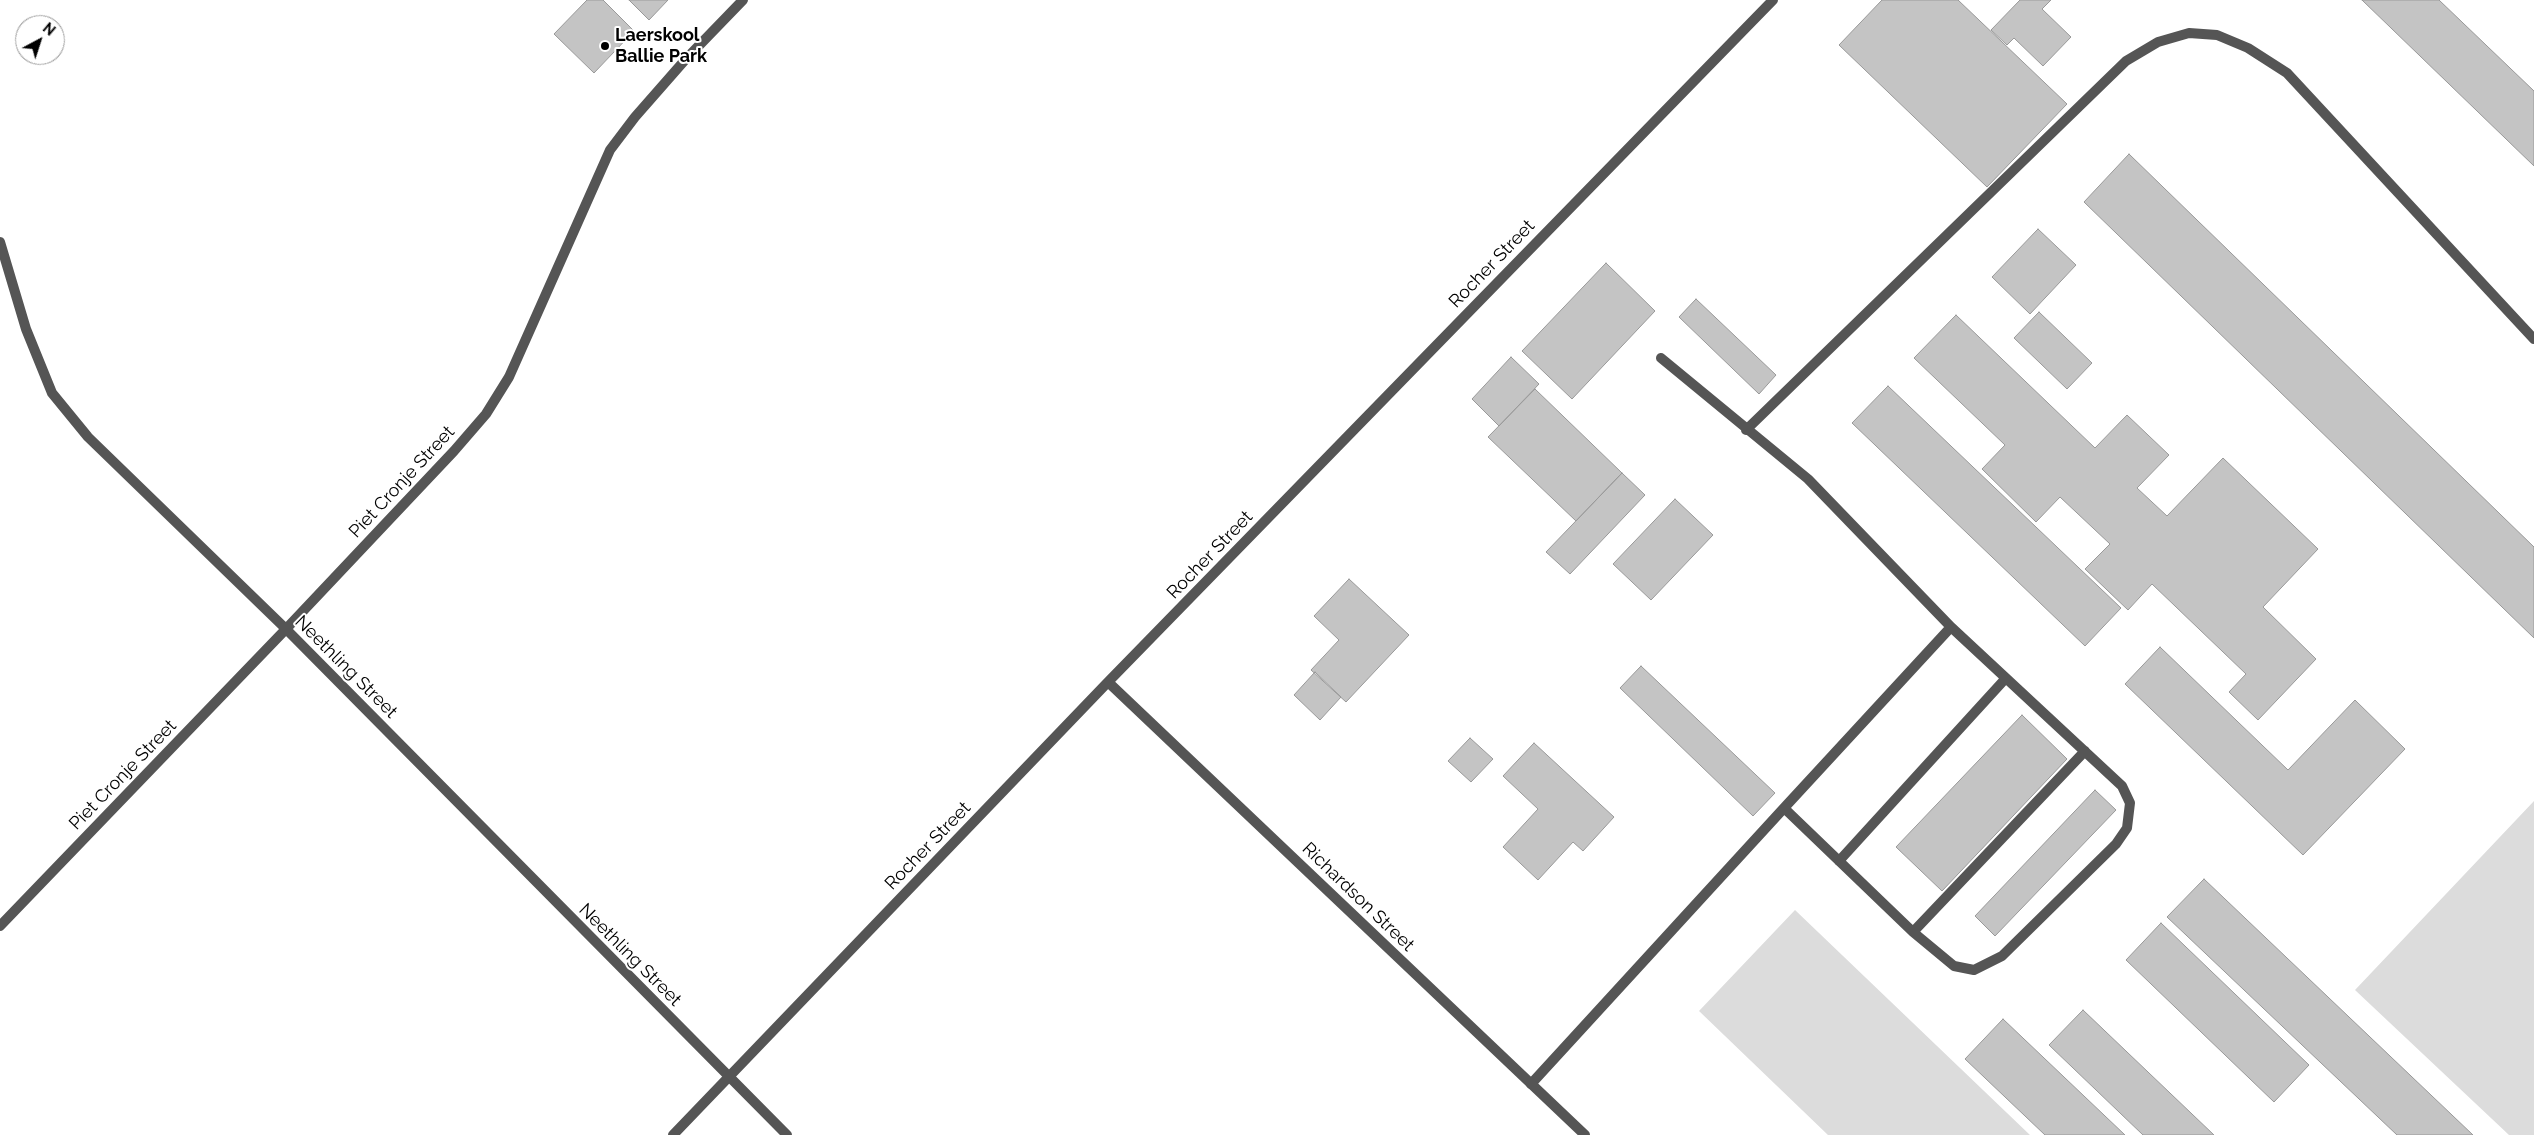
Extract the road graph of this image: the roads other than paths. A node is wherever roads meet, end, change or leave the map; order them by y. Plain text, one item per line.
1 (743, 0) edge
2 (1773, 0) edge
3 (0, 242) edge
4 (2534, 339) edge
5 (1661, 358) dead end
6 (1746, 430) junction
7 (1951, 627) junction
8 (286, 630) junction
9 (2006, 678) junction
10 (1108, 682) junction
11 (2085, 751) junction
12 (1784, 808) junction
13 (1839, 861) junction
14 (0, 926) edge
15 (1913, 932) junction
16 (728, 1078) junction
17 (1531, 1084) junction
18 (673, 1135) edge
19 (787, 1135) edge
20 (1585, 1135) edge

1 - 8 street, Piet Cronje Street
2 - 10 street, Rocher Street
3 - 8 street, Neethling Street
4 - 6 street
5 - 6 street
6 - 7 street
7 - 9 street
7 - 12 street
8 - 14 street, Piet Cronje Street
8 - 16 street, Neethling Street
9 - 11 street
9 - 13 street
10 - 16 street, Rocher Street
10 - 17 street, Richardson Street
11 - 15 street
11 - 15 street
12 - 13 street
12 - 17 street
13 - 15 street
16 - 18 street, Rocher Street
16 - 19 street, Neethling Street
17 - 20 street, Richardson Street

